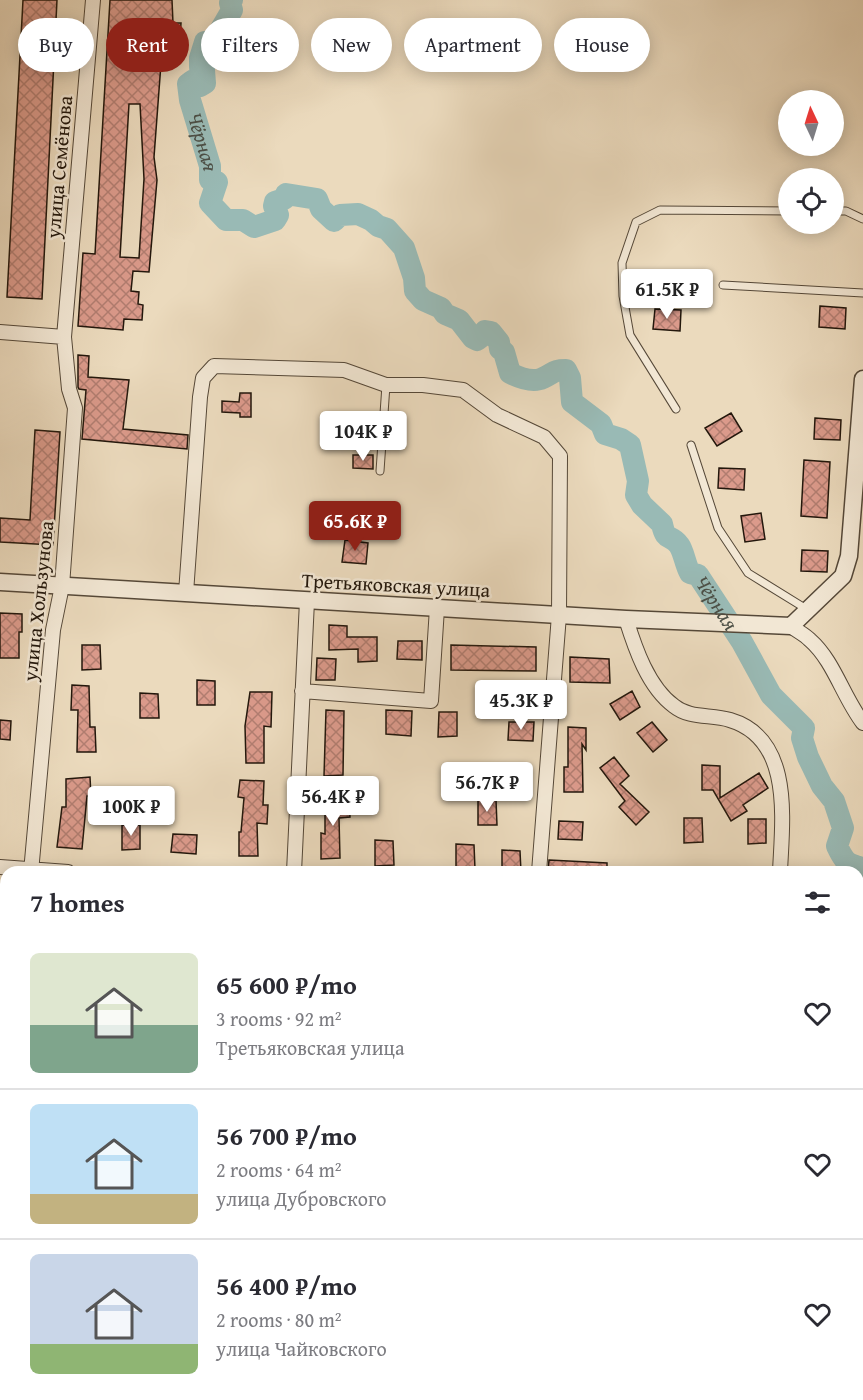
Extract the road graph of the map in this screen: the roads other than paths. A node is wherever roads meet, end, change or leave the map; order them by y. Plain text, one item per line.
1 (93, 0) edge
2 (778, 211) edge
3 (844, 211) edge
4 (863, 219) edge
5 (723, 285) dead end
6 (863, 293) edge
7 (0, 332) edge
8 (64, 337) junction
9 (863, 379) edge
10 (386, 385) junction
11 (676, 409) dead end
12 (691, 445) dead end
13 (380, 471) dead end
14 (0, 582) edge
15 (62, 586) junction
16 (186, 593) junction
17 (307, 601) junction
18 (437, 608) junction
19 (808, 610) junction
20 (559, 615) junction
21 (626, 619) junction
22 (784, 626) junction
23 (302, 691) junction
24 (863, 723) edge
25 (32, 866) edge
26 (294, 866) edge
27 (539, 866) edge
28 (780, 866) edge

1 - 8 street, улица Семёнова
2 - 11 lane
3 - 4 lane
5 - 6 lane
7 - 8 street
8 - 15 street, улица Хользунова
9 - 19 street
10 - 13 lane
10 - 16 street
10 - 20 street
12 - 19 lane
14 - 15 street, Третьяковская улица
15 - 16 street, Третьяковская улица
15 - 25 street, улица Хользунова
16 - 17 street, Третьяковская улица
17 - 18 street, Третьяковская улица
17 - 23 street
18 - 20 street, Третьяковская улица
18 - 23 street
19 - 22 street
20 - 21 street, Третьяковская улица
20 - 27 street
21 - 22 street, Третьяковская улица
21 - 28 street
22 - 24 street
23 - 26 street

